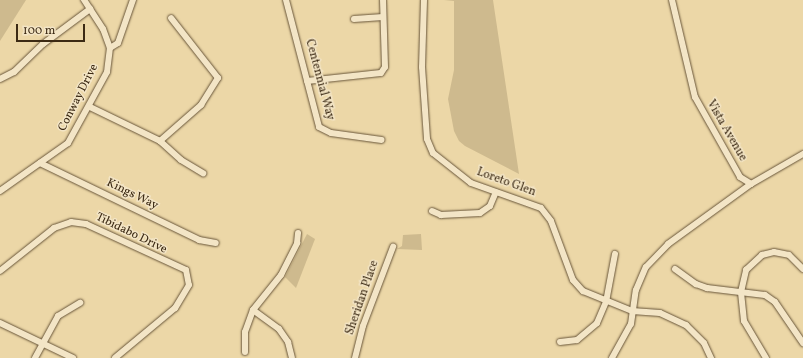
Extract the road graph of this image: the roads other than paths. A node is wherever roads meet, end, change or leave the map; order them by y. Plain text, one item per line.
1 (84, 0) edge
2 (134, 0) edge
3 (286, 0) edge
4 (383, 0) edge
5 (424, 0) edge
6 (672, 0) edge
7 (90, 8) junction
8 (383, 17) junction
9 (171, 18) dead end
10 (354, 19) dead end
11 (110, 50) junction
12 (0, 79) edge
13 (307, 81) junction
14 (90, 107) junction
15 (382, 140) dead end
16 (160, 141) junction
17 (803, 154) edge
18 (40, 163) junction
19 (203, 173) dead end
20 (751, 184) junction
21 (0, 191) edge
22 (496, 192) junction
23 (432, 211) dead end
24 (298, 232) dead end
25 (216, 243) dead end
26 (393, 247) dead end
27 (615, 254) dead end
28 (675, 269) dead end
29 (803, 269) edge
30 (0, 271) edge
31 (741, 292) junction
32 (606, 302) junction
33 (80, 303) dead end
34 (253, 310) junction
35 (632, 311) junction
36 (0, 323) edge
37 (560, 342) dead end
38 (803, 343) edge
39 (44, 344) junction
40 (244, 352) dead end
41 (35, 358) edge
42 (73, 358) edge
43 (115, 358) edge
44 (292, 358) edge
45 (355, 358) edge
46 (612, 358) edge
47 (711, 358) edge
48 (766, 358) edge

1 - 7 street
2 - 11 street, Conway Drive
3 - 13 street, Centennial Way
4 - 8 street
5 - 22 street, Loreto Glen
6 - 20 street, Vista Avenue
7 - 11 street
7 - 12 street
8 - 10 street
8 - 13 street
9 - 16 street
11 - 14 street, Conway Drive
13 - 15 street, Centennial Way
14 - 16 street
14 - 18 street, Conway Drive
16 - 19 street
17 - 20 street
18 - 21 street, Conway Drive
18 - 25 street, Kings Way
20 - 35 street
22 - 23 street
22 - 32 street, Loreto Glen
24 - 34 street
26 - 45 street, Sheridan Place
27 - 32 street
28 - 31 street
29 - 31 street
30 - 43 street, Tibidabo Drive
31 - 38 street
31 - 48 street
32 - 35 street, Loreto Glen
32 - 37 street
33 - 39 street
34 - 40 street
34 - 44 street
35 - 46 street
35 - 47 street, Loreto Glen
36 - 39 street
39 - 41 street
39 - 42 street

